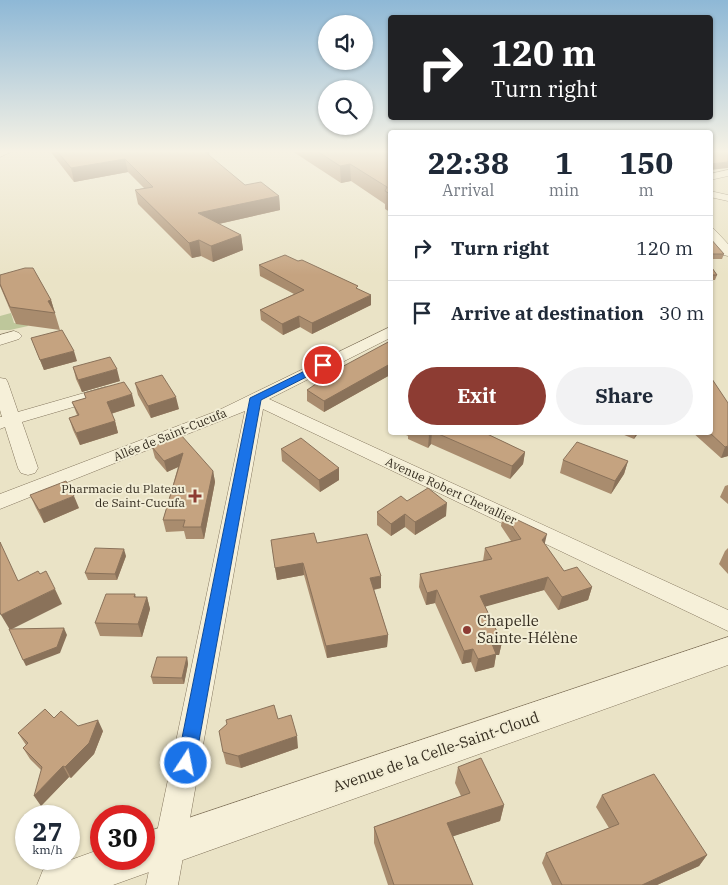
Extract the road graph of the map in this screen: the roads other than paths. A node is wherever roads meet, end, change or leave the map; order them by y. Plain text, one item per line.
1 (713, 195) edge
2 (728, 198) edge
3 (713, 235) edge
4 (728, 252) edge
5 (388, 333) edge
6 (0, 383) edge
7 (123, 387) edge
8 (256, 398) junction
9 (6, 421) edge
10 (28, 468) dead end
11 (0, 502) edge
12 (728, 621) edge
13 (728, 651) edge
14 (157, 848) edge
15 (99, 870) edge
16 (58, 885) edge
17 (162, 885) edge

1 - 2 street
3 - 4 street
5 - 8 street, Allée de Saint-Cucufa
6 - 9 street
7 - 9 street
8 - 11 street, Allée de Saint-Cucufa
8 - 12 street, Avenue Robert Chevallier
8 - 14 street
9 - 10 street
13 - 14 street, Avenue de la Celle-Saint-Cloud
14 - 17 street
15 - 16 street

